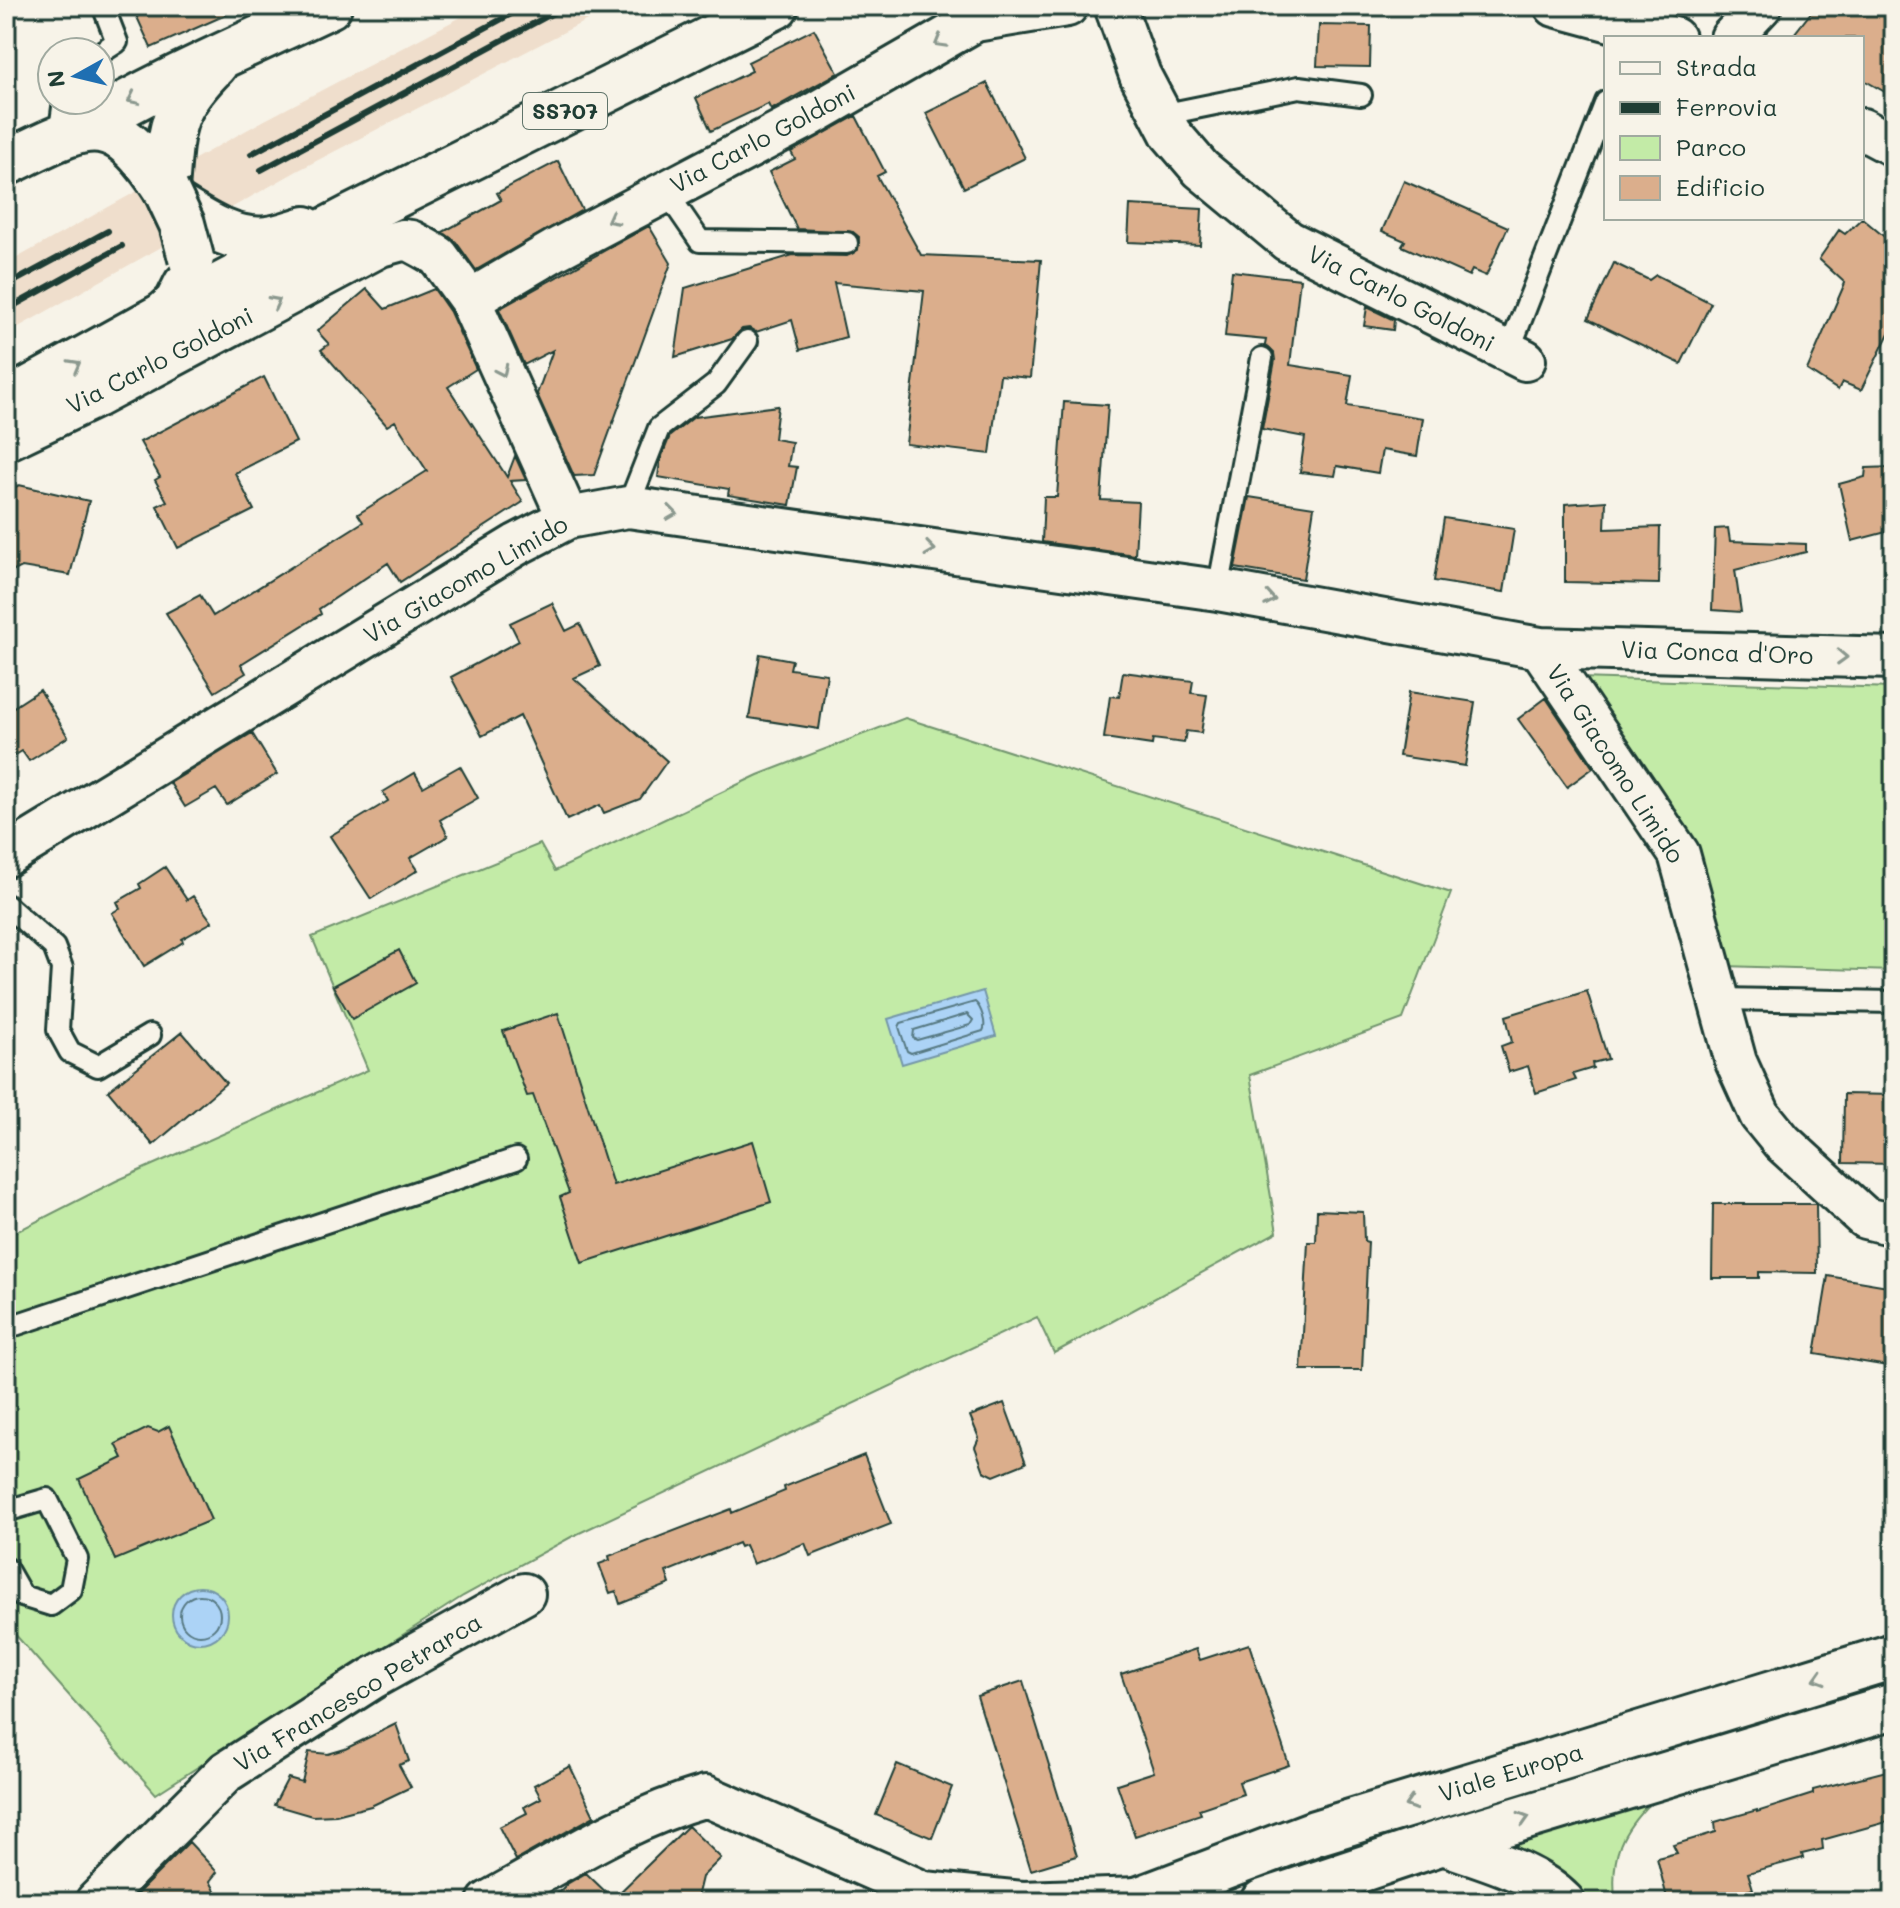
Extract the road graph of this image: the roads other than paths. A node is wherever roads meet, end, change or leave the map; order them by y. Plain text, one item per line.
1 (103, 6) edge
2 (329, 6) edge
3 (776, 6) edge
4 (1067, 6) edge
5 (1115, 6) edge
6 (1555, 6) edge
7 (1761, 6) edge
8 (982, 12) edge
9 (1633, 33) edge
10 (115, 36) edge
11 (1658, 36) edge
12 (1733, 36) edge
13 (228, 51) junction
14 (1361, 95) dead end
15 (1604, 108) edge
16 (1161, 115) junction
17 (67, 122) edge
18 (1864, 130) edge
19 (1894, 146) edge
20 (6, 163) edge
21 (665, 190) junction
22 (169, 197) junction
23 (354, 216) junction
24 (847, 243) dead end
25 (470, 300) junction
26 (164, 315) junction
27 (747, 341) dead end
28 (1517, 357) joint
29 (1262, 358) dead end
30 (6, 402) edge
31 (6, 440) edge
32 (628, 507) junction
33 (568, 518) junction
34 (1218, 590) junction
35 (1540, 648) junction
36 (1894, 658) edge
37 (6, 856) edge
38 (6, 905) edge
39 (1720, 999) junction
40 (1894, 1002) edge
41 (150, 1035) dead end
42 (516, 1159) dead end
43 (1894, 1225) edge
44 (6, 1328) edge
45 (6, 1511) edge
46 (6, 1568) edge
47 (524, 1594) dead end
48 (1894, 1656) edge
49 (1894, 1706) edge
50 (1440, 1843) junction
51 (927, 1897) edge
52 (1136, 1900) edge
53 (96, 1902) edge
54 (488, 1902) edge
55 (1263, 1902) edge
56 (1564, 1902) edge

1 - 10 lane
2 - 13 main road
3 - 23 main road, SS707
4 - 8 street, Via Carlo Goldoni
5 - 16 street, Via Carlo Goldoni
6 - 9 street
7 - 12 street
8 -> 21 street, Via Carlo Goldoni
9 - 11 street
13 -> 17 main road
13 - 22 main road
14 - 16 lane
15 - 28 lane
16 - 28 street, Via Carlo Goldoni
17 - 20 main road
17 - 22 main road
18 - 19 street
21 - 24 lane
21 -> 25 street, Via Carlo Goldoni
22 - 23 main road, SS707
22 - 26 main road, bridge
23 - 26 main road, SS707
31 -> 25 street, Via Carlo Goldoni
25 -> 33 street, Via Carlo Goldoni
30 -> 26 main road
27 - 32 lane
29 - 34 lane
32 - 33 street, Via Giacomo Limido
32 -> 34 street, Via Giacomo Limido
33 - 37 street, Via Giacomo Limido
34 -> 35 street, Via Giacomo Limido
35 -> 36 street, Via Conca d'Oro
35 - 39 street, Via Giacomo Limido
38 - 41 lane
39 - 40 lane
39 - 43 street, Via Giacomo Limido
42 - 44 lane
45 - 46 lane
47 - 53 street, Via Francesco Petrarca
48 -> 52 main road, Viale Europa
50 -> 49 main road, Viale Europa
50 - 55 main road, Viale Europa
50 - 56 street
51 - 52 street
51 - 54 street

